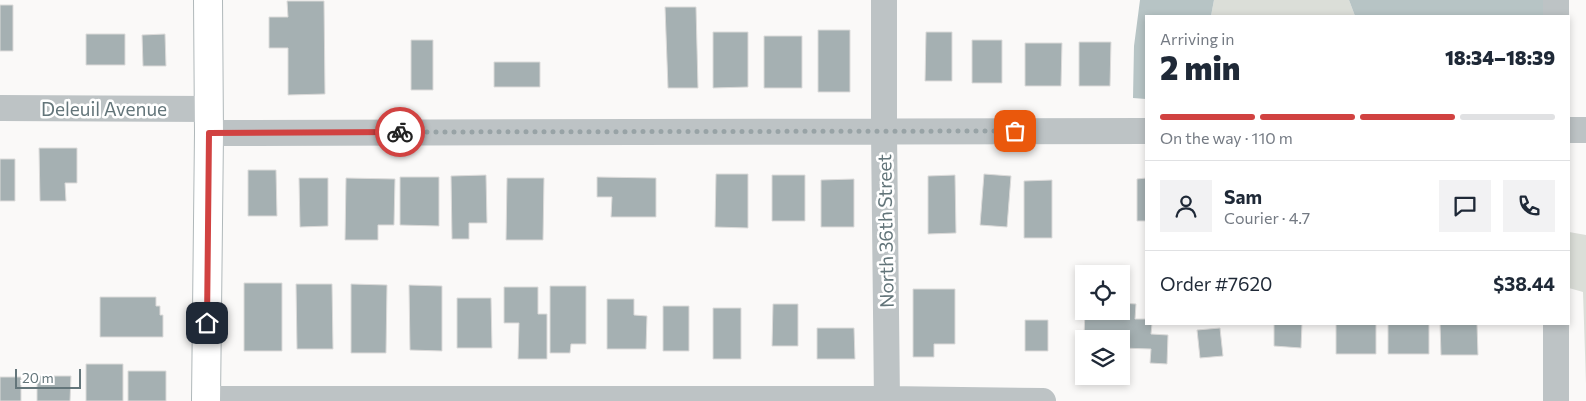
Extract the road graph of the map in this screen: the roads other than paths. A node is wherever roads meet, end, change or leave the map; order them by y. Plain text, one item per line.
1 (208, 0) edge
2 (884, 0) edge
3 (1556, 0) edge
4 (1556, 15) edge
5 (0, 108) edge
6 (209, 121) junction
7 (1570, 130) edge
8 (1586, 130) edge
9 (1145, 131) edge
10 (884, 132) junction
11 (1556, 325) edge
12 (206, 400) edge
13 (887, 400) edge
14 (1043, 401) edge
15 (1556, 401) edge

1 - 6 street
2 - 10 street, North 36th Street
3 - 4 street
5 - 6 street, Deleuil Avenue
6 - 10 street, Deleuil Avenue
6 - 12 street
7 - 8 street
9 - 10 street, Deleuil Avenue
10 - 13 street, North 36th Street
11 - 15 street
12 - 13 street
13 - 14 street

